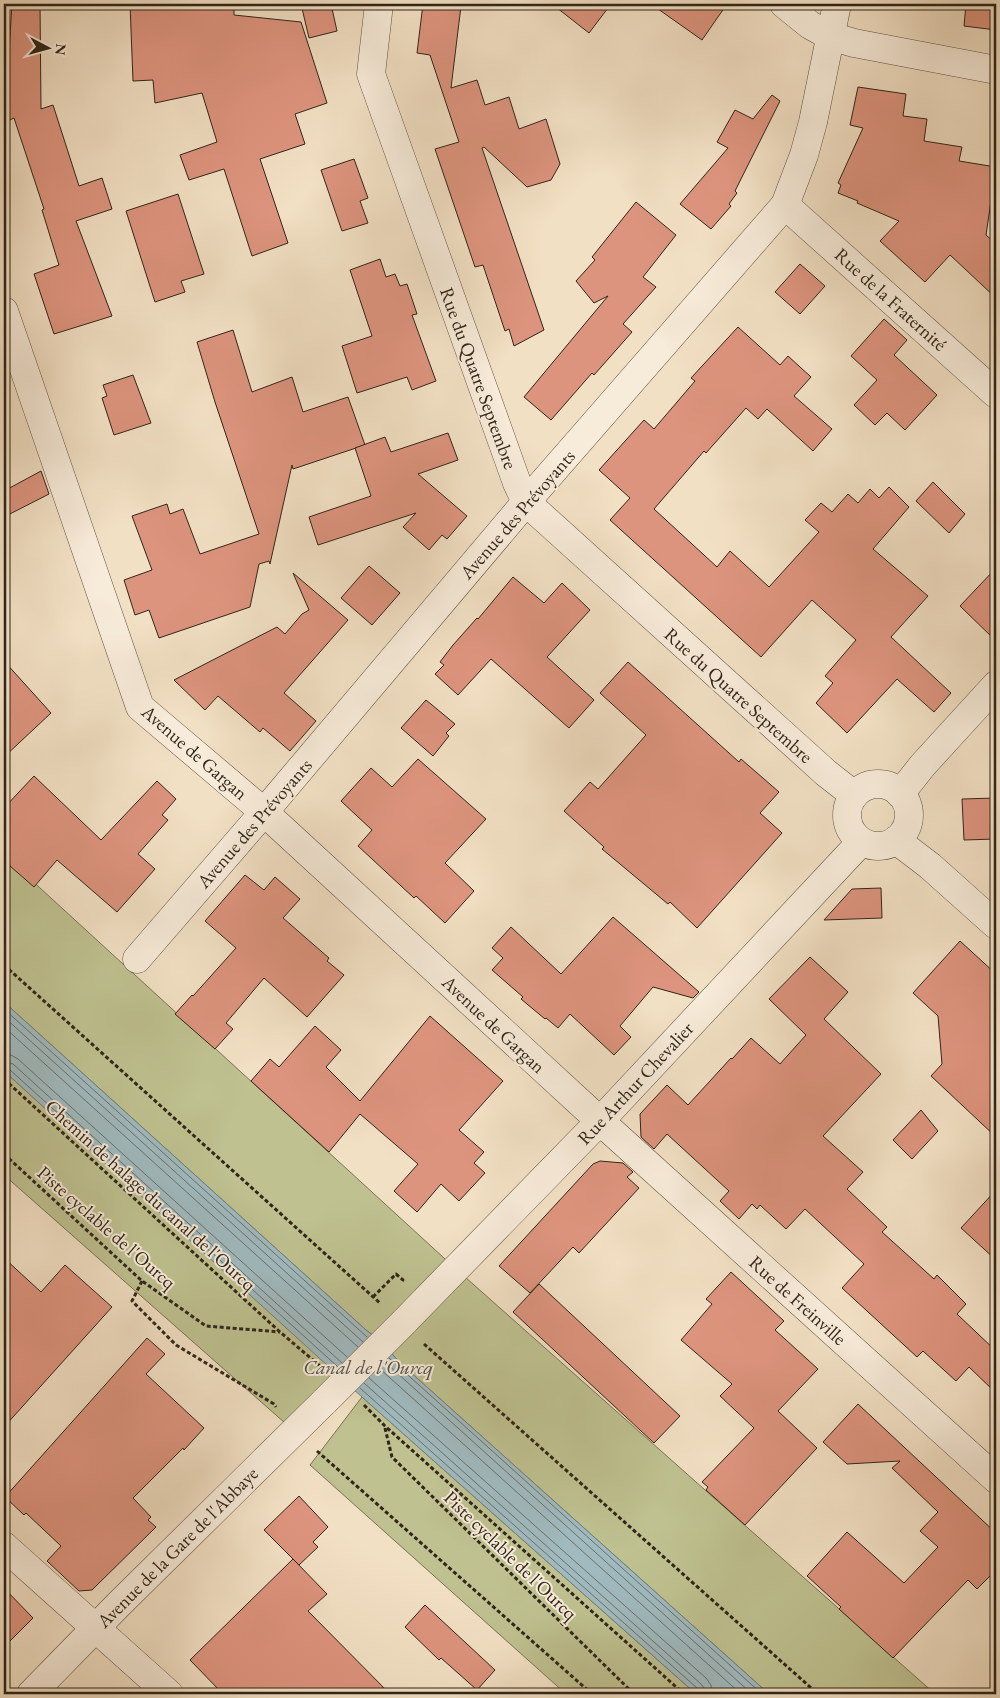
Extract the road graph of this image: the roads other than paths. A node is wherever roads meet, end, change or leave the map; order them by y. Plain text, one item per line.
1 (379, 4) edge
2 (784, 4) edge
3 (837, 4) edge
4 (830, 36) junction
5 (996, 70) edge
6 (785, 205) junction
7 (4, 311) edge
8 (996, 394) edge
9 (526, 502) junction
10 (996, 685) edge
11 (900, 794) junction
12 (854, 795) junction
13 (264, 812) junction
14 (896, 840) junction
15 (862, 842) junction
16 (996, 925) edge
17 (137, 959) dead end
18 (600, 1121) junction
19 (325, 1401) joint
20 (996, 1479) edge
21 (4, 1546) edge
22 (95, 1628) junction
23 (31, 1694) edge
24 (169, 1694) edge

1 - 9 street, Rue du Quatre Septembre
2 - 4 street
3 - 4 street, Avenue des Prévoyants
4 - 5 street
4 - 6 street, Avenue des Prévoyants
6 - 8 street, Rue de la Fraternité
6 - 9 street, Avenue des Prévoyants
7 - 13 street, Avenue de Gargan
9 - 12 street, Rue du Quatre Septembre
9 - 13 street, Avenue des Prévoyants
10 - 11 street
11 - 12 street
11 - 14 street
12 - 15 street
13 - 17 street, Avenue des Prévoyants
13 - 18 street, Avenue de Gargan
14 - 15 street
14 - 16 street
15 - 18 street, Rue Arthur Chevalier
18 - 19 street, Rue Arthur Chevalier, bridge
18 - 20 street, Rue de Freinville
19 - 22 street, Avenue de la Gare de l'Abbaye
21 - 22 street
22 - 23 street, Avenue de la Gare de l'Abbaye
22 - 24 street

